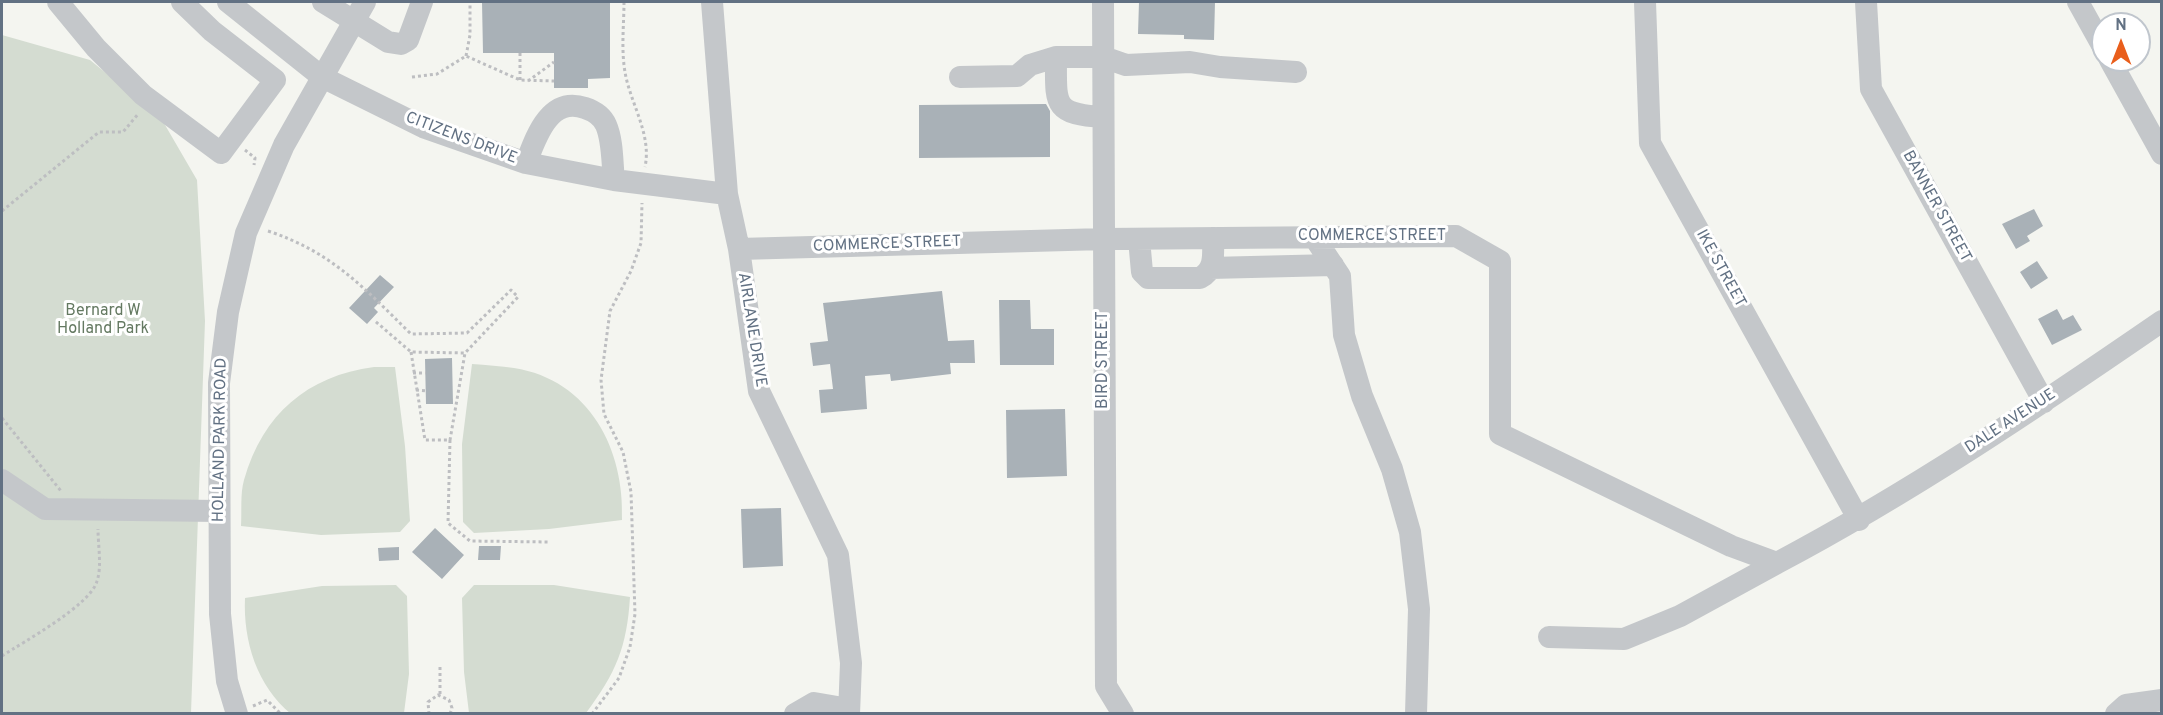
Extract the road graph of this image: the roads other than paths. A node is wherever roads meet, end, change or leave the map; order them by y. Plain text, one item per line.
1 (58, 2) edge
2 (182, 2) edge
3 (228, 2) edge
4 (323, 2) edge
5 (365, 2) edge
6 (422, 2) edge
7 (712, 2) edge
8 (1103, 2) edge
9 (1645, 2) edge
10 (1866, 2) edge
11 (2078, 2) edge
12 (354, 22) junction
13 (2091, 25) edge
14 (1056, 57) junction
15 (1103, 57) junction
16 (1296, 72) dead end
17 (2117, 72) edge
18 (322, 77) junction
19 (960, 77) dead end
20 (1103, 117) junction
21 (2162, 154) edge
22 (526, 163) junction
23 (614, 180) junction
24 (727, 194) junction
25 (1314, 237) junction
26 (1213, 238) junction
27 (1104, 239) junction
28 (1139, 239) junction
29 (739, 249) junction
30 (1333, 265) junction
31 (1210, 268) junction
32 (2162, 321) edge
33 (2044, 402) junction
34 (2, 480) edge
35 (219, 511) junction
36 (1859, 520) junction
37 (1777, 563) junction
38 (1549, 637) dead end
39 (2162, 700) edge
40 (849, 711) edge
41 (237, 714) edge
42 (795, 714) edge
43 (1123, 714) edge
44 (1416, 714) edge
45 (2116, 714) edge

1 - 2 street
3 - 18 street, CITIZENS DRIVE
4 - 12 street
5 - 12 street, HOLLAND PARK ROAD
6 - 12 street
7 - 24 street, AIRLANE DRIVE
8 - 15 street, BIRD STREET
9 - 36 street, IKE STREET
10 - 33 street, BANNER STREET
11 - 13 street
12 - 18 street, HOLLAND PARK ROAD
14 - 15 street
14 - 19 street
14 - 20 street
15 - 16 street
15 - 20 street, BIRD STREET
17 - 21 street
18 - 22 street, CITIZENS DRIVE
18 - 35 street, HOLLAND PARK ROAD
20 - 27 street, BIRD STREET
22 - 23 street, CITIZENS DRIVE
22 - 23 street
23 - 24 street, CITIZENS DRIVE
24 - 29 street, AIRLANE DRIVE
25 - 26 street, COMMERCE STREET
25 - 30 street
25 - 37 street, COMMERCE STREET
26 - 28 street, COMMERCE STREET
26 - 31 street
27 - 28 street, COMMERCE STREET
27 - 29 street, COMMERCE STREET
27 - 43 street, BIRD STREET
28 - 31 street
29 - 40 street, AIRLANE DRIVE
30 - 31 street
30 - 44 street
32 - 33 street, DALE AVENUE
33 - 36 street, DALE AVENUE
34 - 35 street
35 - 41 street, HOLLAND PARK ROAD
36 - 37 street
37 - 38 street
39 - 45 street
40 - 42 street

